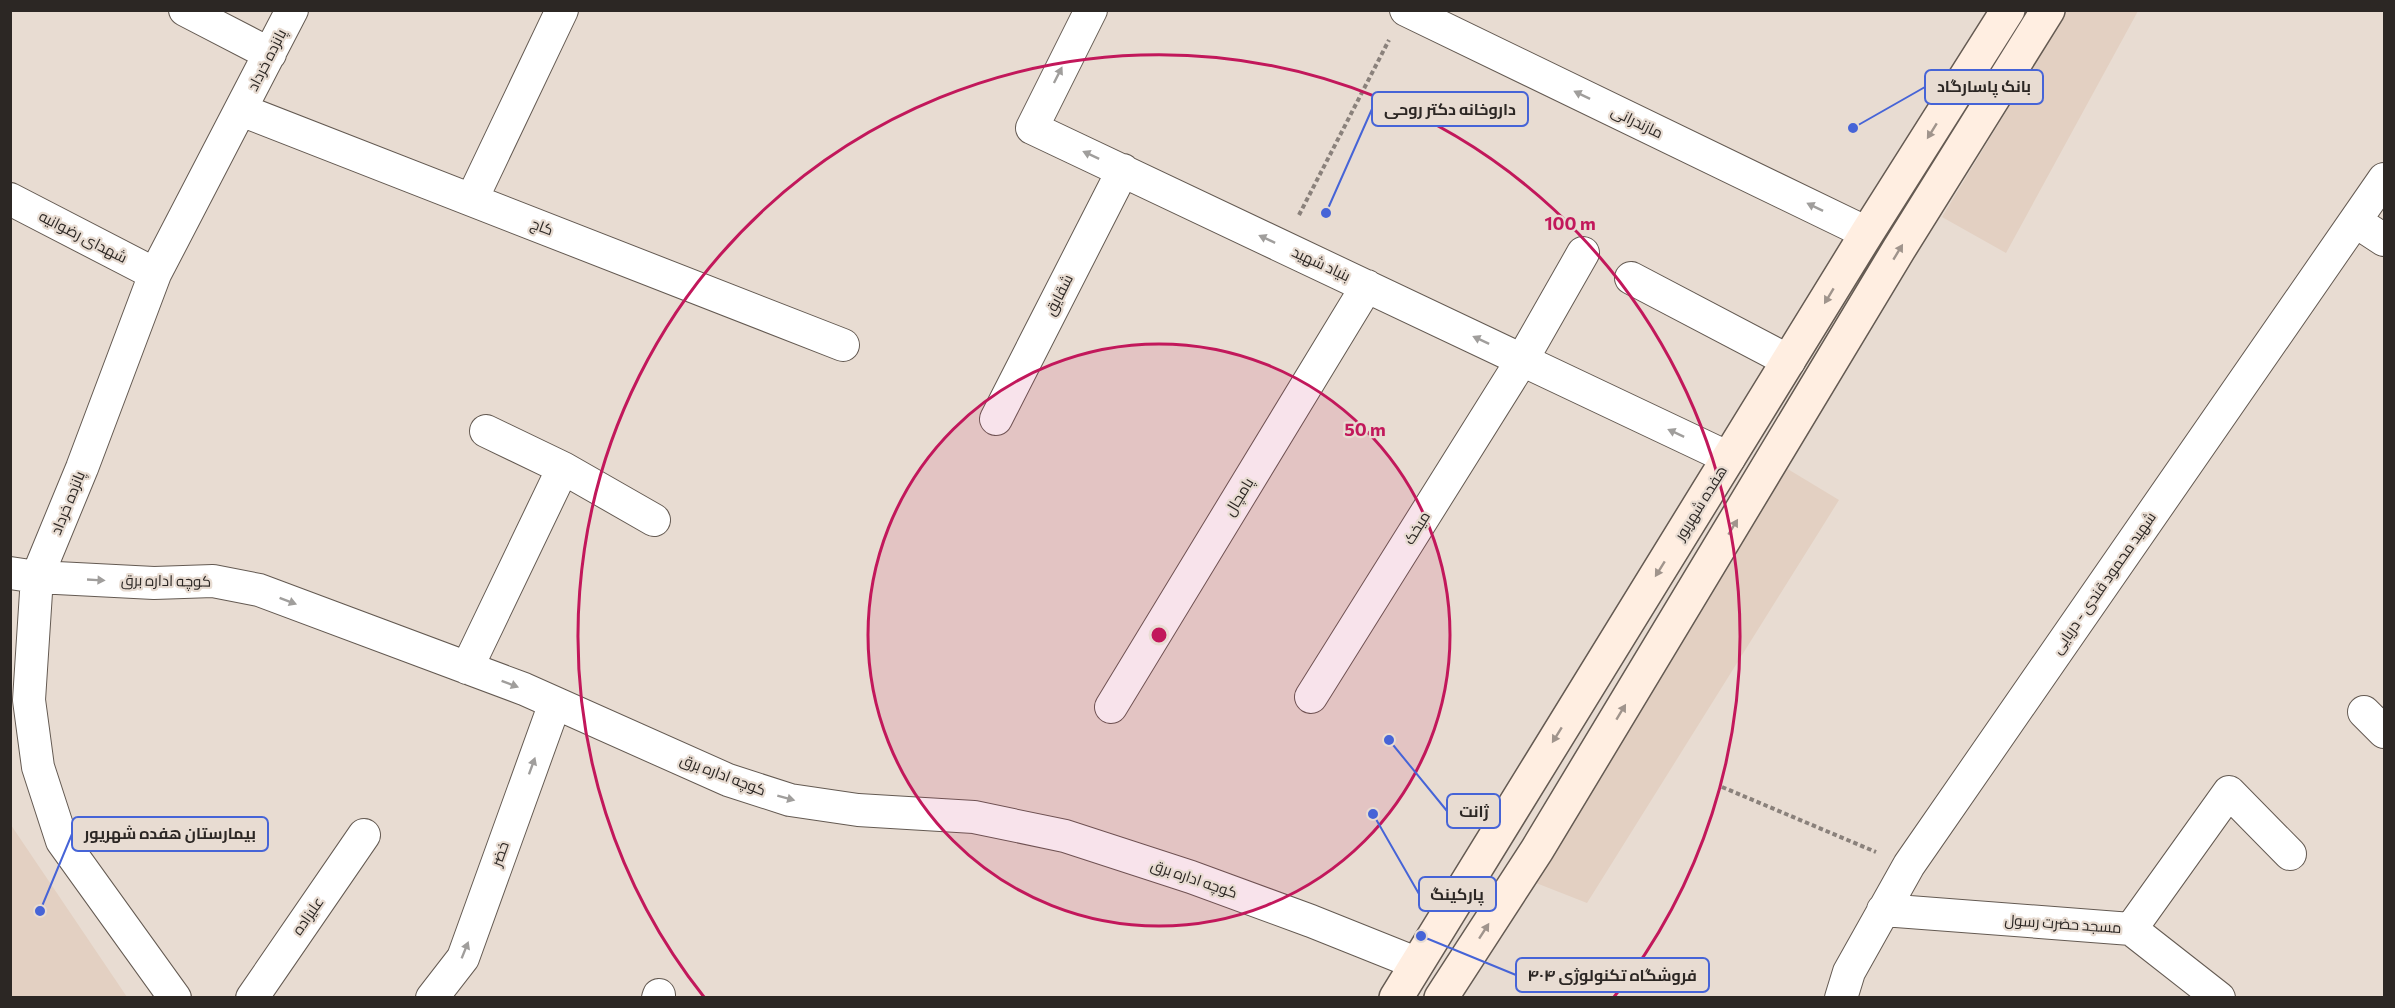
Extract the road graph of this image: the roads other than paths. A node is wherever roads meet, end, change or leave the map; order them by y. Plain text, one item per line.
1 (185, 10) edge
2 (292, 10) edge
3 (562, 10) edge
4 (1091, 10) edge
5 (2008, 10) edge
6 (2048, 10) edge
7 (1400, 21) edge
8 (270, 54) junction
9 (241, 110) junction
10 (1123, 170) junction
11 (2385, 179) edge
12 (10, 199) edge
13 (471, 200) junction
14 (2355, 221) junction
15 (1867, 233) junction
16 (2385, 240) edge
17 (1584, 253) dead end
18 (155, 274) junction
19 (1631, 278) dead end
20 (1368, 286) junction
21 (843, 345) dead end
22 (1522, 360) junction
23 (1789, 361) junction
24 (996, 419) dead end
25 (486, 431) dead end
26 (1729, 458) junction
27 (563, 468) junction
28 (654, 520) dead end
29 (24, 575) edge
30 (467, 668) junction
31 (1311, 698) dead end
32 (555, 704) junction
33 (1111, 707) dead end
34 (364, 835) dead end
35 (2290, 854) dead end
36 (1883, 910) junction
37 (2131, 929) junction
38 (1416, 963) junction
39 (175, 998) edge
40 (252, 998) edge
41 (432, 998) edge
42 (1396, 998) edge
43 (1441, 998) edge
44 (1841, 998) edge
45 (2219, 998) edge

1 - 8 street
2 - 8 street, پانزده خرداد
3 - 13 street
10 -> 4 street, بنیاد شهید
5 -> 15 main road, هفده شهریور
43 -> 6 main road
15 -> 7 street, مازندرانی
8 - 9 street, پانزده خرداد
9 - 13 street, کاج
9 - 18 street, پانزده خرداد
20 -> 10 street, بنیاد شهید
10 - 24 street, شقایق
11 - 14 street, شهید محمود قندی - دریایی
12 - 18 street, شهدای رضوانیه
13 - 21 street, کاج
14 - 16 street
14 - 36 street, شهید محمود قندی - دریایی
15 -> 23 main road, هفده شهریور
17 - 22 street, میخک
18 - 29 street, پانزده خرداد
19 - 23 street
22 -> 20 street, بنیاد شهید
20 - 33 street, پامچال
26 -> 22 street, بنیاد شهید
22 - 31 street, میخک
23 - 26 main road, هفده شهریور
25 - 27 street
26 -> 38 main road, هفده شهریور
27 - 28 street
27 - 30 street
29 -> 30 street, کوچه اداره برق
29 - 39 street, پانزده خرداد
30 -> 32 street, کوچه اداره برق
32 -> 38 street, کوچه اداره برق
41 -> 32 street, خضر
34 - 40 street, علیزاده
35 - 37 street
36 - 37 street, مسجد حضرت رسول
36 - 44 street, شهید محمود قندی - دریایی
37 - 45 street, مسجد حضرت رسول
38 - 42 main road, هفده شهریور

